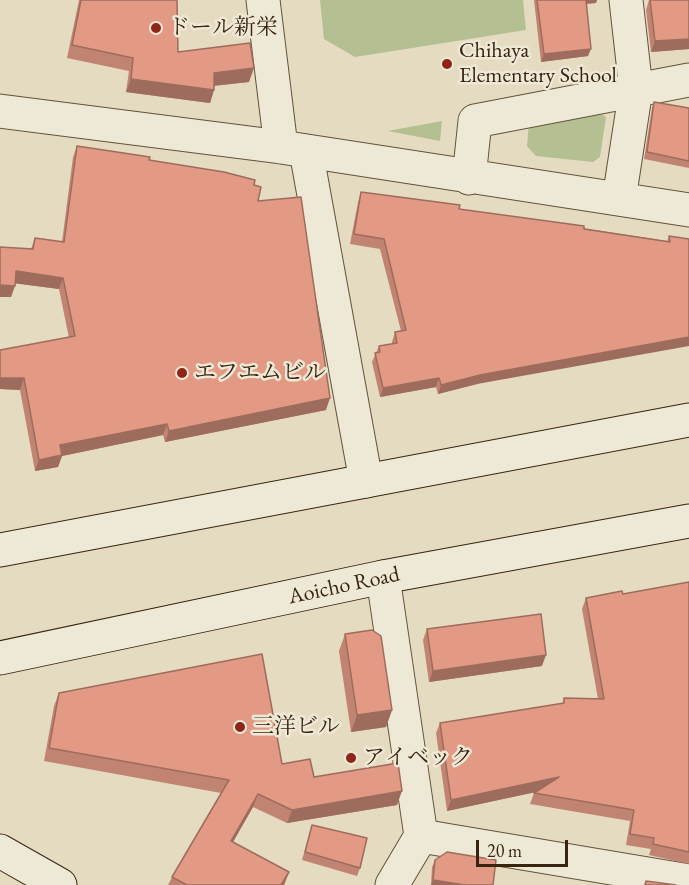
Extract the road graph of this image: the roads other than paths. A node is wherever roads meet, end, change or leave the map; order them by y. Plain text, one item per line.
1 (263, 0) edge
2 (626, 0) edge
3 (689, 80) edge
4 (636, 89) junction
5 (0, 111) edge
6 (294, 149) junction
7 (470, 178) junction
8 (620, 199) junction
9 (689, 210) edge
10 (689, 420) edge
11 (366, 481) junction
12 (689, 521) edge
13 (0, 550) edge
14 (383, 577) junction
15 (0, 658) edge
16 (421, 836) junction
17 (0, 851) edge
18 (689, 881) edge
19 (60, 885) edge
20 (392, 885) edge

1 - 6 street
2 - 4 street
3 - 4 street
4 - 7 street
4 - 8 street
5 - 6 street
6 - 7 street
6 - 11 street
7 - 8 street
8 - 9 street
10 - 11 street
11 - 13 street
12 - 14 street, Aoicho Road
14 - 15 street, Aoicho Road
14 - 16 street
16 - 18 street
16 - 20 street
17 - 19 street

